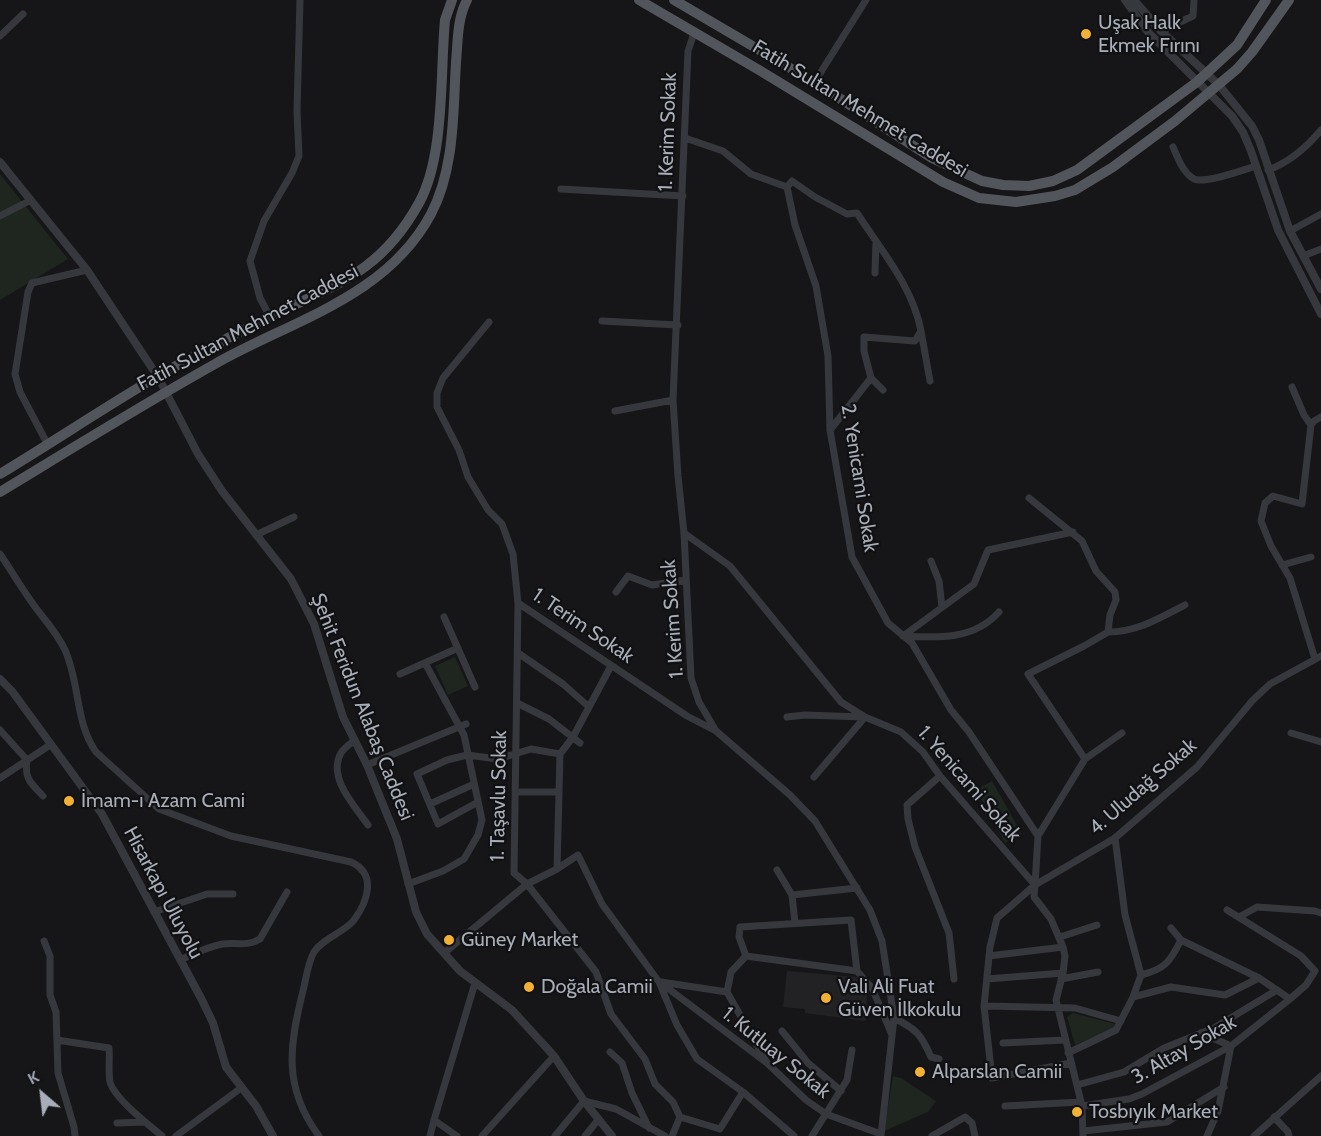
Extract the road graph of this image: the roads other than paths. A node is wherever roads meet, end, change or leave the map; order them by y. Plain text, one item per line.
1 (300, 0) edge
2 (452, 0) edge
3 (467, 0) edge
4 (639, 0) edge
5 (674, 0) edge
6 (866, 0) edge
7 (1125, 0) edge
8 (1134, 0) edge
9 (1194, 0) edge
10 (1266, 0) edge
11 (1289, 0) edge
12 (692, 5) edge
13 (23, 14) dead end
14 (1161, 31) junction
15 (694, 33) junction
16 (0, 36) edge
17 (1207, 74) junction
18 (1197, 82) junction
19 (814, 83) junction
20 (1219, 85) junction
21 (1209, 93) junction
22 (1321, 130) edge
23 (686, 138) junction
24 (1173, 147) dead end
25 (0, 162) edge
26 (1256, 166) junction
27 (1268, 170) junction
28 (787, 187) junction
29 (561, 189) dead end
30 (682, 196) junction
31 (31, 200) junction
32 (1321, 214) edge
33 (0, 216) edge
34 (1290, 231) junction
35 (876, 241) junction
36 (1321, 249) edge
37 (1303, 256) junction
38 (87, 270) junction
39 (875, 273) dead end
40 (1321, 289) edge
41 (1321, 314) edge
42 (270, 317) junction
43 (602, 321) dead end
44 (489, 322) dead end
45 (678, 325) junction
46 (921, 330) junction
47 (158, 376) junction
48 (871, 378) junction
49 (930, 381) dead end
50 (1292, 387) dead end
51 (883, 390) dead end
52 (164, 392) junction
53 (674, 400) junction
54 (615, 411) dead end
55 (1321, 417) edge
56 (1311, 425) junction
57 (831, 430) junction
58 (48, 445) junction
59 (0, 474) edge
60 (0, 492) edge
61 (1029, 498) dead end
62 (294, 517) dead end
63 (1073, 532) junction
64 (684, 533) junction
65 (256, 535) junction
66 (0, 554) edge
67 (1311, 556) dead end
68 (931, 561) dead end
69 (1282, 565) junction
70 (686, 580) junction
71 (616, 592) dead end
72 (518, 603) junction
73 (1185, 605) dead end
74 (942, 607) junction
75 (999, 612) dead end
76 (444, 616) dead end
77 (1108, 632) junction
78 (903, 636) junction
79 (458, 648) junction
80 (518, 653) junction
81 (1318, 658) edge
82 (425, 663) junction
83 (611, 666) junction
84 (400, 674) dead end
85 (0, 679) edge
86 (475, 687) dead end
87 (517, 703) junction
88 (589, 707) junction
89 (787, 717) dead end
90 (866, 717) junction
91 (466, 724) dead end
92 (458, 728) junction
93 (0, 730) edge
94 (716, 730) junction
95 (1291, 733) dead end
96 (1122, 734) dead end
97 (573, 737) junction
98 (355, 740) junction
99 (1321, 742) edge
100 (580, 743) dead end
101 (50, 745) junction
102 (517, 753) junction
103 (560, 754) junction
104 (467, 755) junction
105 (1085, 759) junction
106 (27, 760) junction
107 (367, 765) junction
108 (814, 777) dead end
109 (940, 777) junction
110 (0, 778) edge
111 (474, 784) junction
112 (516, 792) junction
113 (558, 792) junction
114 (43, 796) dead end
115 (478, 802) junction
116 (430, 804) junction
117 (368, 825) dead end
118 (1038, 836) junction
119 (1115, 838) junction
120 (557, 869) junction
121 (777, 870) dead end
122 (408, 884) junction
123 (526, 884) junction
124 (1035, 885) junction
125 (857, 888) junction
126 (287, 892) dead end
127 (233, 894) dead end
128 (792, 896) junction
129 (1227, 910) dead end
130 (154, 912) junction
131 (1321, 913) edge
132 (1239, 916) junction
133 (795, 923) junction
134 (1097, 925) dead end
135 (1171, 928) dead end
136 (1060, 937) junction
137 (1181, 940) junction
138 (44, 941) dead end
139 (1063, 947) junction
140 (444, 953) junction
141 (746, 956) junction
142 (989, 956) junction
143 (180, 960) junction
144 (1318, 970) edge
145 (857, 971) junction
146 (1098, 972) dead end
147 (1141, 975) junction
148 (1062, 976) junction
149 (1259, 978) junction
150 (954, 979) dead end
151 (987, 979) junction
152 (659, 982) junction
153 (475, 983) junction
154 (1277, 990) junction
155 (727, 992) junction
156 (1134, 997) junction
157 (1290, 999) junction
158 (984, 1006) junction
159 (1057, 1009) junction
160 (894, 1018) junction
161 (1121, 1021) junction
162 (782, 1031) dead end
163 (1201, 1033) junction
164 (892, 1035) junction
165 (57, 1040) junction
166 (1065, 1040) junction
167 (1003, 1043) dead end
168 (1231, 1046) junction
169 (852, 1050) dead end
170 (610, 1052) dead end
171 (1068, 1053) junction
172 (554, 1056) junction
173 (939, 1059) dead end
174 (767, 1063) junction
175 (1071, 1063) junction
176 (1320, 1080) edge
177 (1077, 1085) junction
178 (1224, 1087) junction
179 (241, 1088) junction
180 (841, 1091) junction
181 (743, 1092) junction
182 (584, 1101) junction
183 (1081, 1104) junction
184 (1005, 1106) dead end
185 (826, 1114) junction
186 (680, 1117) junction
187 (1274, 1118) junction
188 (434, 1120) junction
189 (598, 1120) junction
190 (145, 1122) junction
191 (117, 1123) dead end
192 (649, 1128) junction
193 (1083, 1133) edge
194 (881, 1135) edge
195 (75, 1136) edge
196 (162, 1136) edge
197 (176, 1136) edge
198 (273, 1136) edge
199 (319, 1136) edge
200 (430, 1136) edge
201 (457, 1136) edge
202 (482, 1136) edge
203 (555, 1136) edge
204 (585, 1136) edge
205 (612, 1136) edge
206 (664, 1136) edge
207 (672, 1136) edge
208 (794, 1136) edge
209 (812, 1136) edge
210 (932, 1136) edge
211 (975, 1136) edge
212 (1207, 1136) edge
213 (1254, 1136) edge
214 (1289, 1136) edge

1 - 42 street
2 - 42 main road, Fatih Sultan Mehmet Caddesi
3 - 52 main road, Fatih Sultan Mehmet Caddesi
4 - 15 main road, Fatih Sultan Mehmet Caddesi
5 - 12 main road, Fatih Sultan Mehmet Caddesi
6 - 19 street
7 - 18 street
8 - 14 street
9 - 14 street
10 - 17 main road, Fatih Sultan Mehmet Caddesi
11 - 20 main road, Fatih Sultan Mehmet Caddesi
12 - 19 main road, Fatih Sultan Mehmet Caddesi
13 - 16 street
14 - 17 street
15 - 21 main road, Fatih Sultan Mehmet Caddesi
15 - 23 street, 1. Kerim Sokak
17 - 18 main road, Fatih Sultan Mehmet Caddesi
17 - 20 street
18 - 19 main road, Fatih Sultan Mehmet Caddesi
18 - 21 street
20 - 21 main road, Fatih Sultan Mehmet Caddesi
20 - 27 street
21 - 26 street
22 - 27 street
23 - 28 street
23 - 30 street, 1. Kerim Sokak
24 - 26 street
25 - 31 street, Şehit Feridun Alabaş Caddesi
26 - 41 street
27 - 34 street
28 - 35 street
28 - 57 street, 2. Yenicami Sokak
29 - 30 street
30 - 45 street, 1. Kerim Sokak
31 - 33 street
31 - 38 street, Şehit Feridun Alabaş Caddesi
32 - 34 street
34 - 37 street
35 - 39 street
35 - 46 street
36 - 37 street
37 - 40 street
38 - 47 street, Şehit Feridun Alabaş Caddesi
38 - 58 street
42 - 47 main road, Fatih Sultan Mehmet Caddesi
43 - 45 street
44 - 72 street, 1. Terim Sokak
45 - 53 street, 1. Kerim Sokak
46 - 48 street
46 - 49 street
47 - 52 street, Şehit Feridun Alabaş Caddesi
47 - 58 main road, Fatih Sultan Mehmet Caddesi
48 - 51 street
48 - 57 street
50 - 56 street
52 - 60 main road, Fatih Sultan Mehmet Caddesi
52 - 65 street, Şehit Feridun Alabaş Caddesi
53 - 54 street
53 - 64 street, 1. Kerim Sokak
55 - 56 street
56 - 69 street
57 - 78 street, 2. Yenicami Sokak
58 - 59 main road, Fatih Sultan Mehmet Caddesi
61 - 63 street
62 - 65 street
63 - 74 street
63 - 77 street
64 - 70 street, 1. Kerim Sokak
64 - 90 street, 1. Yenicami Sokak
65 - 98 street, Şehit Feridun Alabaş Caddesi
66 - 199 street
67 - 69 street
68 - 74 street
69 - 81 street
70 - 71 street
70 - 94 street, 1. Kerim Sokak
72 - 80 street, 1. Taşavlu Sokak
72 - 83 street, 1. Terim Sokak
73 - 77 street
74 - 78 street
75 - 78 street
76 - 79 street
77 - 105 street
78 - 118 street, 2. Yenicami Sokak
79 - 82 street
79 - 86 street
80 - 87 street, 1. Taşavlu Sokak
80 - 88 street
81 - 119 street, 4. Uludağ Sokak
82 - 84 street
82 - 92 street
83 - 88 street
83 - 94 street, 1. Terim Sokak
85 - 101 street, Hisarkapı Uluyolu
87 - 97 street
87 - 102 street, 1. Taşavlu Sokak
88 - 97 street
89 - 90 street
90 - 108 street
90 - 109 street, 1. Yenicami Sokak
91 - 92 street
92 - 104 street
92 - 107 street
93 - 106 street
94 - 125 street, 1. Kerim Sokak
95 - 99 street
96 - 105 street
97 - 100 street
97 - 103 street
98 - 107 street, Şehit Feridun Alabaş Caddesi
98 - 117 street
101 - 106 street
101 - 130 street, Hisarkapı Uluyolu
102 - 103 street
102 - 104 street
102 - 112 street, 1. Taşavlu Sokak
103 - 113 street
104 - 111 street
104 - 116 street
105 - 118 street
106 - 110 street
106 - 114 street
107 - 122 street, Şehit Feridun Alabaş Caddesi
109 - 124 street, 1. Yenicami Sokak
109 - 150 street
111 - 115 street
111 - 116 street
112 - 113 street
112 - 123 street, 1. Taşavlu Sokak
113 - 120 street
115 - 116 street
115 - 122 street
118 - 124 street
119 - 124 street, 4. Uludağ Sokak
119 - 147 street
120 - 123 street
120 - 152 street
121 - 128 street
122 - 140 street, Şehit Feridun Alabaş Caddesi
123 - 140 street
123 - 186 street, 1. Taşavlu Sokak
124 - 136 street, 1. Yenicami Sokak
124 - 142 street, 4. Uludağ Sokak
125 - 128 street
125 - 160 street, 1. Kerim Sokak
126 - 143 street
127 - 130 street
128 - 133 street
129 - 132 street
130 - 143 street, Hisarkapı Uluyolu
131 - 132 street
132 - 144 street
133 - 141 street
133 - 145 street
134 - 136 street
135 - 137 street
136 - 139 street, 1. Yenicami Sokak
137 - 147 street
137 - 149 street
138 - 165 street
139 - 142 street
139 - 148 street, 1. Yenicami Sokak
140 - 153 street, Şehit Feridun Alabaş Caddesi
141 - 145 street
141 - 155 street
142 - 151 street
143 - 179 street, Hisarkapı Uluyolu
144 - 157 street, 3. Altay Sokak
145 - 164 street
146 - 148 street
147 - 156 street
148 - 151 street
148 - 159 street, 1. Yenicami Sokak
149 - 154 street
149 - 156 street
151 - 158 street
152 - 155 street
152 - 174 street, 1. Kutluay Sokak
152 - 181 street
153 - 172 street, Şehit Feridun Alabaş Caddesi
153 - 188 street
154 - 157 street
154 - 163 street
155 - 174 street
156 - 161 street
157 - 168 street, 3. Altay Sokak
158 - 159 street
158 - 175 street
159 - 161 street
159 - 166 street, 1. Yenicami Sokak
160 - 164 street, 1. Kerim Sokak
160 - 173 street
161 - 171 street
162 - 180 street
163 - 168 street
163 - 177 street
164 - 194 street, 1. Kerim Sokak
165 - 190 street
165 - 195 street
166 - 167 street
166 - 171 street, 1. Yenicami Sokak
168 - 178 street
168 - 183 street, 3. Altay Sokak
169 - 180 street
170 - 192 street
171 - 175 street, 1. Yenicami Sokak
172 - 182 street, Şehit Feridun Alabaş Caddesi
172 - 202 street
174 - 185 street, 1. Kutluay Sokak
175 - 177 street, 1. Yenicami Sokak
176 - 187 street
177 - 183 street, 1. Yenicami Sokak
178 - 193 street
178 - 212 street
179 - 197 street
179 - 198 street, Hisarkapı Uluyolu
180 - 185 street
181 - 186 street
181 - 208 street
182 - 189 street, Şehit Feridun Alabaş Caddesi
182 - 192 street
182 - 203 street
183 - 184 street, 3. Altay Sokak
183 - 193 street, 1. Yenicami Sokak
185 - 194 street, 1. Kutluay Sokak
185 - 209 street
186 - 207 street
187 - 213 street
187 - 214 street
188 - 200 street
188 - 201 street
189 - 204 street
189 - 205 street, Şehit Feridun Alabaş Caddesi
190 - 191 street
190 - 196 street
192 - 206 street
210 - 211 street

